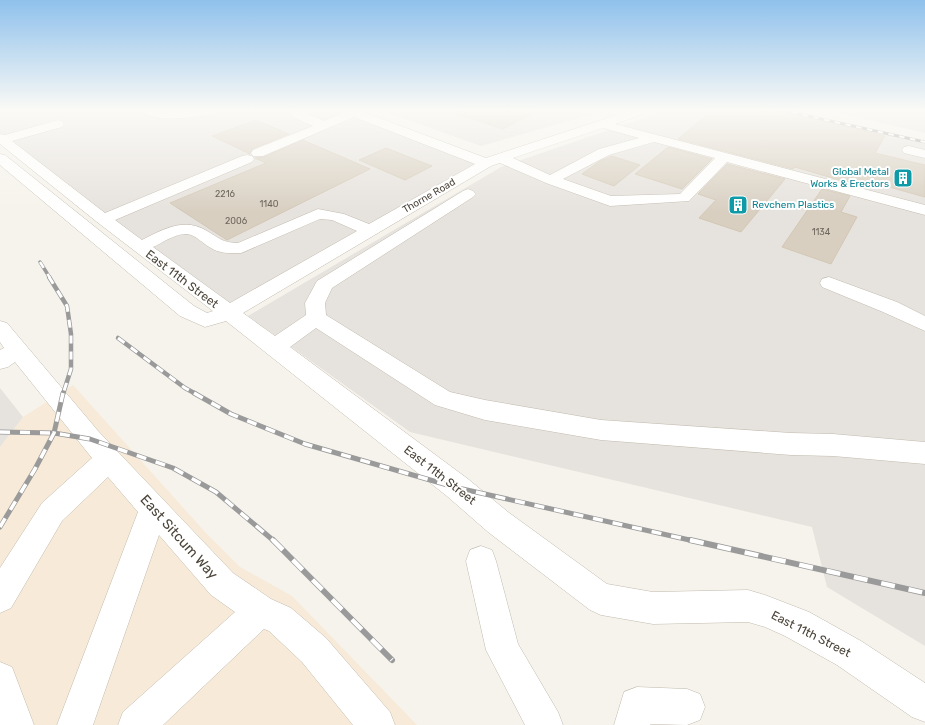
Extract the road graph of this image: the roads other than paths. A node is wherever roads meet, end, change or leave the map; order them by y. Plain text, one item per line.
1 (281, 144) edge
2 (445, 144) edge
3 (542, 144) edge
4 (633, 144) edge
5 (675, 144) edge
6 (1, 145) edge
7 (909, 150) dead end
8 (925, 154) edge
9 (724, 157) junction
10 (493, 160) junction
11 (551, 180) junction
12 (468, 194) dead end
13 (925, 210) edge
14 (103, 219) junction
15 (369, 230) junction
16 (140, 247) junction
17 (829, 283) dead end
18 (228, 313) junction
19 (316, 318) junction
20 (925, 324) edge
21 (0, 328) edge
22 (275, 347) junction
23 (9, 355) edge
24 (925, 453) edge
25 (108, 460) junction
26 (154, 508) junction
27 (481, 561) dead end
28 (0, 597) edge
29 (260, 611) junction
30 (0, 679) edge
31 (925, 704) edge
32 (688, 707) dead end
33 (16, 725) edge
34 (75, 725) edge
35 (136, 725) edge
36 (376, 725) edge
37 (545, 725) edge
38 (632, 725) edge

1 - 14 street
2 - 10 street
3 - 10 street, Thorne Road
4 - 11 street
5 - 9 street
6 - 14 street, East 11th Street
6 - 18 street, Thorne Road
7 - 8 street
9 - 11 street
9 - 13 street
10 - 11 street
10 - 15 street, Thorne Road
12 - 19 street
14 - 16 street, East 11th Street
15 - 16 street
15 - 18 street, Thorne Road
16 - 18 street, East 11th Street
17 - 20 street
18 - 22 street, East 11th Street
19 - 22 street
19 - 24 street
21 - 23 street, East Sitcum Way
22 - 31 street, East 11th Street
23 - 25 street, East Sitcum Way
25 - 26 street, East Sitcum Way
25 - 28 street
26 - 29 street, East Sitcum Way
26 - 34 street
27 - 37 street
29 - 35 street
29 - 36 street, East Sitcum Way
30 - 33 street
32 - 38 street

